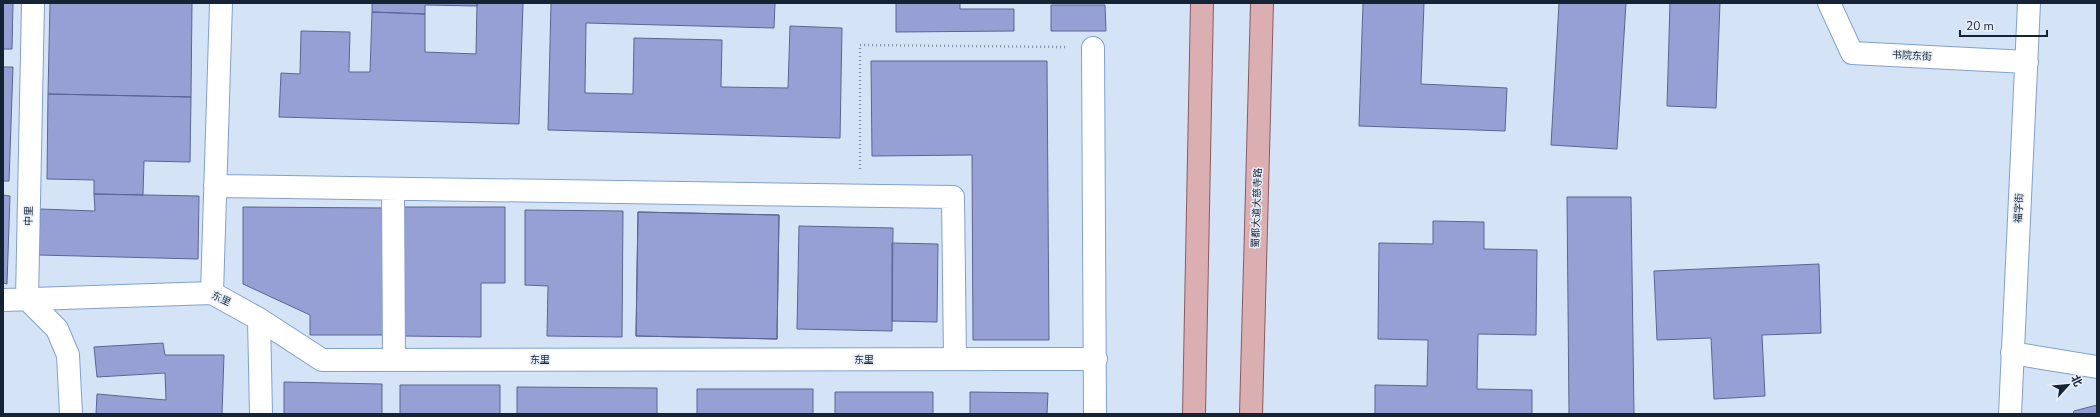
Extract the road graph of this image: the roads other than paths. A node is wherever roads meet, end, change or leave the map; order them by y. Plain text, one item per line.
1 (34, 3) edge
2 (221, 3) edge
3 (1202, 3) edge
4 (1262, 3) edge
5 (1830, 3) edge
6 (2029, 3) edge
7 (1093, 48) road end
8 (2027, 62) junction
9 (215, 186) junction
10 (393, 190) junction
11 (212, 293) junction
12 (27, 299) junction
13 (3, 300) edge
14 (259, 319) junction
15 (2012, 353) junction
16 (1096, 359) junction
17 (394, 360) junction
18 (955, 360) junction
19 (2097, 367) edge
20 (71, 414) edge
21 (261, 414) edge
22 (1095, 414) edge
23 (1194, 414) edge
24 (1251, 414) edge
25 (2010, 414) edge

1 - 12 street, 中里
2 - 9 street
3 - 23 main road
4 - 24 main road, 蜀都大道大慈寺路
5 - 8 street, 书院东街
6 - 8 street, 福字街
7 - 16 street
8 - 15 street, 福字街
9 - 10 street
9 - 11 street
10 - 17 street
10 - 18 street
11 - 12 street, 东里
11 - 14 street, 东里
12 - 13 street, 东里
12 - 20 street
14 - 17 street, 东里
14 - 21 street
15 - 19 street
15 - 25 street, 福字街
16 - 18 street, 东里
16 - 22 street
17 - 18 street, 东里

